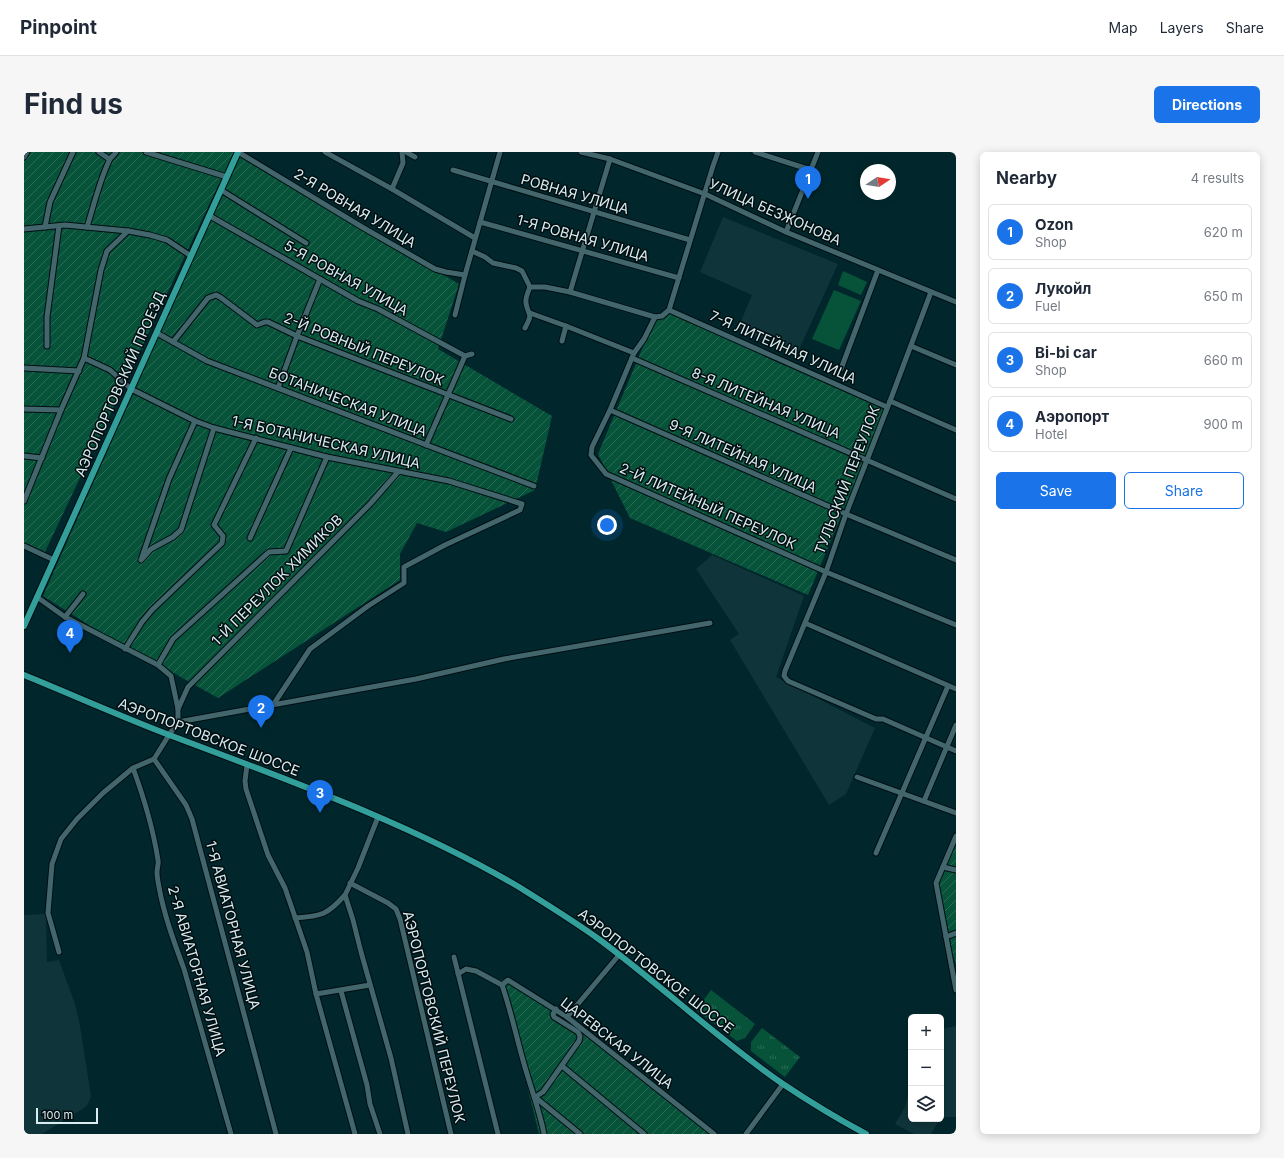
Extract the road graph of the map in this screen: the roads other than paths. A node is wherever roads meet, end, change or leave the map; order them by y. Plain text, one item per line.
1 (27, 152) edge
2 (72, 152) edge
3 (99, 152) edge
4 (116, 152) edge
5 (146, 152) edge
6 (238, 152) edge
7 (325, 152) edge
8 (402, 152) edge
9 (406, 152) edge
10 (500, 152) edge
11 (581, 152) edge
12 (718, 152) edge
13 (755, 152) edge
14 (818, 152) edge
15 (24, 157) edge
16 (414, 157) dead end
17 (110, 159) junction
18 (610, 159) junction
19 (453, 170) dead end
20 (811, 170) junction
21 (227, 177) junction
22 (492, 182) junction
23 (392, 189) junction
24 (221, 190) junction
25 (705, 194) junction
26 (594, 212) junction
27 (210, 216) junction
28 (480, 222) junction
29 (59, 226) junction
30 (45, 227) junction
31 (88, 227) junction
32 (24, 229) edge
33 (128, 230) junction
34 (786, 232) junction
35 (475, 238) junction
36 (690, 240) junction
37 (306, 243) dead end
38 (583, 250) junction
39 (472, 251) junction
40 (191, 256) junction
41 (878, 270) junction
42 (465, 275) junction
43 (679, 278) junction
44 (320, 279) junction
45 (530, 287) junction
46 (570, 292) junction
47 (931, 292) junction
48 (956, 302) edge
49 (669, 310) junction
50 (530, 313) junction
51 (455, 315) dead end
52 (655, 317) junction
53 (566, 326) junction
54 (525, 328) dead end
55 (157, 333) junction
56 (297, 336) junction
57 (562, 341) dead end
58 (173, 342) junction
59 (47, 346) dead end
60 (911, 346) junction
61 (472, 354) dead end
62 (465, 356) junction
63 (633, 356) junction
64 (84, 358) junction
65 (956, 365) edge
66 (24, 368) edge
67 (841, 370) dead end
68 (79, 371) junction
69 (278, 388) junction
70 (131, 389) junction
71 (448, 395) junction
72 (890, 401) junction
73 (887, 407) junction
74 (24, 409) edge
75 (61, 410) junction
76 (610, 410) junction
77 (511, 419) dead end
78 (195, 421) junction
79 (214, 428) junction
80 (956, 430) edge
81 (256, 438) junction
82 (426, 445) junction
83 (291, 448) junction
84 (24, 456) edge
85 (327, 457) junction
86 (42, 458) junction
87 (867, 460) junction
88 (398, 472) junction
89 (534, 486) dead end
90 (25, 498) edge
91 (956, 499) edge
92 (846, 514) junction
93 (250, 538) dead end
94 (24, 546) edge
95 (54, 560) junction
96 (956, 560) edge
97 (826, 572) junction
98 (83, 594) dead end
99 (37, 597) junction
100 (65, 618) junction
101 (710, 623) dead end
102 (805, 623) junction
103 (956, 625) edge
104 (24, 626) edge
105 (125, 649) junction
106 (158, 665) junction
107 (24, 675) edge
108 (948, 686) junction
109 (956, 689) edge
110 (273, 705) junction
111 (178, 709) junction
112 (178, 722) junction
113 (956, 725) edge
114 (169, 735) junction
115 (926, 738) junction
116 (947, 747) junction
117 (956, 751) edge
118 (154, 759) junction
119 (247, 764) junction
120 (133, 768) junction
121 (857, 777) dead end
122 (903, 793) junction
123 (924, 801) junction
124 (956, 813) edge
125 (378, 817) junction
126 (956, 836) edge
127 (876, 853) dead end
128 (943, 867) junction
129 (956, 870) edge
130 (350, 883) junction
131 (345, 896) junction
132 (296, 918) junction
133 (956, 933) edge
134 (946, 937) junction
135 (58, 952) dead end
136 (619, 955) junction
137 (454, 957) dead end
138 (458, 974) junction
139 (370, 985) junction
140 (502, 985) junction
141 (956, 990) edge
142 (341, 991) junction
143 (316, 994) junction
144 (556, 1009) junction
145 (567, 1017) junction
146 (562, 1066) junction
147 (783, 1084) junction
148 (535, 1097) junction
149 (231, 1134) edge
150 (276, 1134) edge
151 (355, 1134) edge
152 (380, 1134) edge
153 (408, 1134) edge
154 (451, 1134) edge
155 (498, 1134) edge
156 (544, 1134) edge
157 (580, 1134) edge
158 (644, 1134) edge
159 (714, 1134) edge
160 (746, 1134) edge
161 (866, 1134) edge

1 - 15 street
2 - 30 street
3 - 17 street
4 - 17 street
5 - 21 street
6 - 21 main road, АЭРОПОРТОВСКИЙ ПРОЕЗД
6 - 42 street, 2-Я РОВНАЯ УЛИЦА
7 - 23 street
8 - 23 street
9 - 16 street
10 - 22 street
11 - 18 street, УЛИЦА БЕЗЖОНОВА
12 - 25 street
13 - 20 street
14 - 20 street
17 - 31 street
18 - 25 street, УЛИЦА БЕЗЖОНОВА
18 - 26 street
19 - 22 street, РОВНАЯ УЛИЦА
20 - 34 street
21 - 24 main road, АЭРОПОРТОВСКИЙ ПРОЕЗД
22 - 26 street, РОВНАЯ УЛИЦА
22 - 28 street
23 - 35 street
24 - 27 main road, АЭРОПОРТОВСКИЙ ПРОЕЗД
24 - 37 street
25 - 34 street, УЛИЦА БЕЗЖОНОВА
25 - 36 street
26 - 36 street, РОВНАЯ УЛИЦА
26 - 38 street
27 - 40 main road, АЭРОПОРТОВСКИЙ ПРОЕЗД
27 - 44 street, 5-Я РОВНАЯ УЛИЦА
28 - 35 street
28 - 38 street, 1-Я РОВНАЯ УЛИЦА
29 - 30 street
29 - 31 street
29 - 59 street
30 - 32 street
31 - 33 street
33 - 40 street
33 - 64 street
34 - 41 street, УЛИЦА БЕЗЖОНОВА
35 - 39 street
36 - 43 street
38 - 43 street, 1-Я РОВНАЯ УЛИЦА
38 - 46 street
39 - 42 street
39 - 45 street
40 - 55 main road, АЭРОПОРТОВСКИЙ ПРОЕЗД
41 - 47 street, УЛИЦА БЕЗЖОНОВА
41 - 67 street
42 - 51 street
43 - 49 street
44 - 56 street
44 - 62 street, 5-Я РОВНАЯ УЛИЦА
45 - 46 street
45 - 50 street
46 - 52 street
47 - 48 street, УЛИЦА БЕЗЖОНОВА
47 - 60 street, ТУЛЬСКИЙ ПЕРЕУЛОК
49 - 52 street
49 - 73 street, 7-Я ЛИТЕЙНАЯ УЛИЦА
50 - 53 street
50 - 54 street
52 - 63 street
53 - 57 street
53 - 63 street
55 - 58 street, БОТАНИЧЕСКАЯ УЛИЦА
55 - 70 main road, АЭРОПОРТОВСКИЙ ПРОЕЗД
56 - 58 street, 2-Й РОВНЫЙ ПЕРЕУЛОК
56 - 69 street
56 - 71 street, 2-Й РОВНЫЙ ПЕРЕУЛОК
58 - 69 street, БОТАНИЧЕСКАЯ УЛИЦА
60 - 65 street
60 - 72 street, ТУЛЬСКИЙ ПЕРЕУЛОК
61 - 62 street
62 - 71 street
63 - 76 street
63 - 87 street, 8-Я ЛИТЕЙНАЯ УЛИЦА
64 - 68 street
64 - 70 street, 1-Я БОТАНИЧЕСКАЯ УЛИЦА
66 - 68 street
68 - 75 street
69 - 82 street, БОТАНИЧЕСКАЯ УЛИЦА
70 - 78 street, 1-Я БОТАНИЧЕСКАЯ УЛИЦА
70 - 95 main road, АЭРОПОРТОВСКИЙ ПРОЕЗД
71 - 77 street, 2-Й РОВНЫЙ ПЕРЕУЛОК
71 - 82 street
72 - 73 street, ТУЛЬСКИЙ ПЕРЕУЛОК
72 - 80 street
73 - 87 street, ТУЛЬСКИЙ ПЕРЕУЛОК
74 - 75 street
75 - 86 street
76 - 92 street, 9-Я ЛИТЕЙНАЯ УЛИЦА
76 - 97 street, 2-Й ЛИТЕЙНЫЙ ПЕРЕУЛОК
78 - 79 street, 1-Я БОТАНИЧЕСКАЯ УЛИЦА
78 - 79 street
79 - 81 street, 1-Я БОТАНИЧЕСКАЯ УЛИЦА
81 - 83 street, 1-Я БОТАНИЧЕСКАЯ УЛИЦА
81 - 105 street
82 - 89 street, БОТАНИЧЕСКАЯ УЛИЦА
83 - 85 street, 1-Я БОТАНИЧЕСКАЯ УЛИЦА
83 - 93 street
84 - 86 street
85 - 88 street, 1-Я БОТАНИЧЕСКАЯ УЛИЦА
85 - 106 street
86 - 90 street
87 - 91 street, 8-Я ЛИТЕЙНАЯ УЛИЦА
87 - 92 street, ТУЛЬСКИЙ ПЕРЕУЛОК
88 - 110 street, 1-Я БОТАНИЧЕСКАЯ УЛИЦА
88 - 111 street, 1-Й ПЕРЕУЛОК ХИМИКОВ
92 - 96 street, 9-Я ЛИТЕЙНАЯ УЛИЦА
92 - 97 street, ТУЛЬСКИЙ ПЕРЕУЛОК
94 - 95 street
95 - 99 main road, АЭРОПОРТОВСКИЙ ПРОЕЗД
97 - 102 street, ТУЛЬСКИЙ ПЕРЕУЛОК
97 - 103 street, 2-Й ЛИТЕЙНЫЙ ПЕРЕУЛОК
98 - 100 street
99 - 100 street
99 - 104 main road, АЭРОПОРТОВСКИЙ ПРОЕЗД
100 - 105 street
101 - 110 street
102 - 108 street
102 - 115 street, ТУЛЬСКИЙ ПЕРЕУЛОК
105 - 106 street
106 - 111 street
107 - 114 main road, АЭРОПОРТОВСКОЕ ШОССЕ
108 - 109 street
108 - 115 street
110 - 112 street
111 - 112 street
112 - 114 street
113 - 116 street
114 - 118 street
114 - 119 main road, АЭРОПОРТОВСКОЕ ШОССЕ
115 - 116 street
115 - 122 street
116 - 117 street
116 - 123 street
118 - 120 street
118 - 150 street, 1-Я АВИАТОРНАЯ УЛИЦА
119 - 125 main road, АЭРОПОРТОВСКОЕ ШОССЕ
119 - 132 street
120 - 135 street
120 - 149 street, 2-Я АВИАТОРНАЯ УЛИЦА
121 - 122 street
122 - 123 street
122 - 127 street
123 - 124 street
125 - 130 street
125 - 136 main road, АЭРОПОРТОВСКОЕ ШОССЕ
126 - 128 street
128 - 129 street
128 - 134 street
130 - 131 street
130 - 154 street, АЭРОПОРТОВСКИЙ ПЕРЕУЛОК
131 - 132 street
131 - 139 street
132 - 143 street
133 - 134 street
134 - 141 street
136 - 145 street
136 - 147 main road, АЭРОПОРТОВСКОЕ ШОССЕ
137 - 138 street
138 - 140 street
138 - 155 street
139 - 142 street
139 - 153 street
140 - 144 street, ЦАРЕВСКАЯ УЛИЦА
140 - 148 street
142 - 143 street
142 - 152 street
143 - 151 street
144 - 145 street, ЦАРЕВСКАЯ УЛИЦА
144 - 146 street
145 - 159 street, ЦАРЕВСКАЯ УЛИЦА
146 - 148 street
146 - 158 street
147 - 160 street
147 - 161 main road, АЭРОПОРТОВСКОЕ ШОССЕ
148 - 156 street
148 - 157 street

